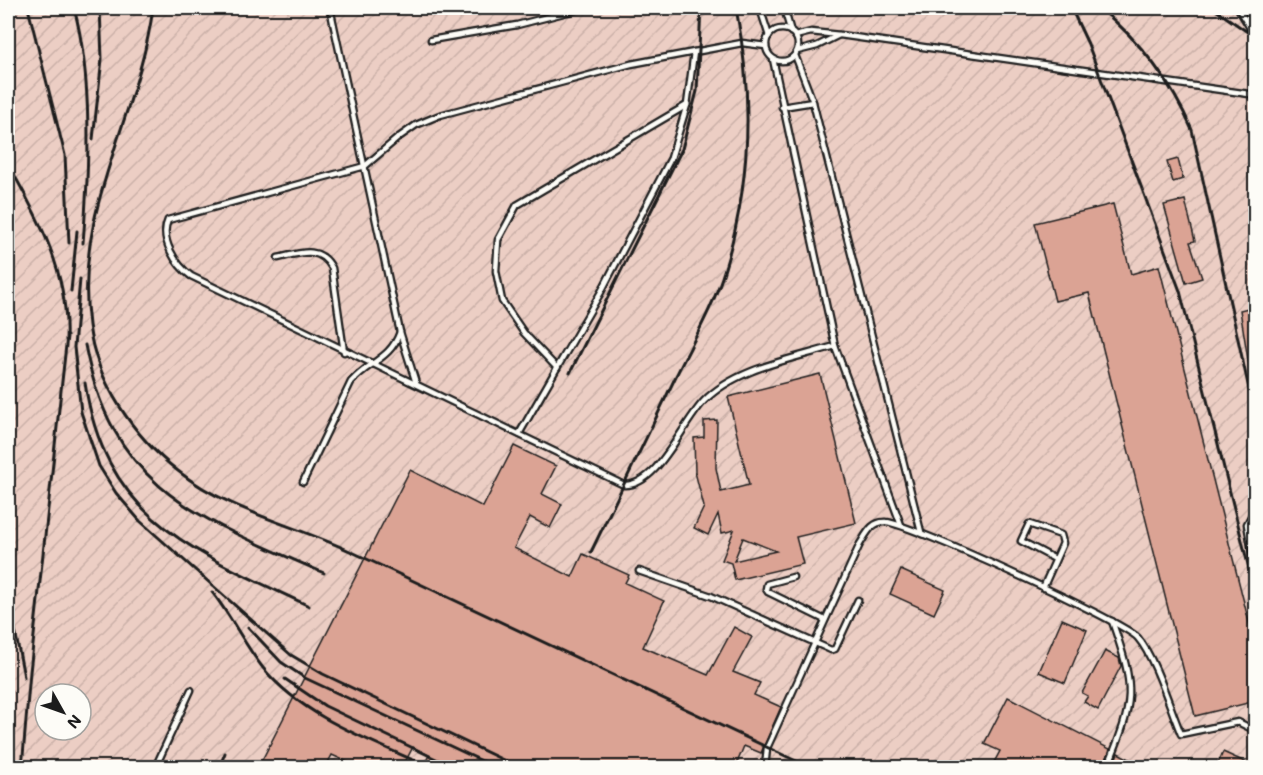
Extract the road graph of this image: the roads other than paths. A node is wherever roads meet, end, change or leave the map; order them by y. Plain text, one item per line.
1 (330, 8) edge
2 (583, 8) edge
3 (760, 8) edge
4 (784, 8) edge
5 (1238, 8) edge
6 (1254, 30) edge
7 (793, 34) junction
8 (840, 35) junction
9 (769, 36) junction
10 (431, 40) dead end
11 (1256, 44) edge
12 (766, 46) junction
13 (694, 52) junction
14 (796, 53) junction
15 (772, 59) junction
16 (1256, 95) edge
17 (813, 102) junction
18 (687, 105) junction
19 (782, 107) junction
20 (365, 166) junction
21 (278, 258) dead end
22 (400, 332) junction
23 (835, 346) junction
24 (345, 352) junction
25 (371, 363) junction
26 (557, 368) junction
27 (416, 382) junction
28 (519, 434) junction
29 (303, 482) dead end
30 (1256, 507) edge
31 (901, 525) junction
32 (921, 532) junction
33 (1056, 560) junction
34 (639, 571) dead end
35 (1256, 572) edge
36 (793, 577) dead end
37 (1043, 588) junction
38 (858, 600) dead end
39 (825, 620) junction
40 (1112, 621) junction
41 (816, 643) junction
42 (191, 690) dead end
43 (1256, 731) edge
44 (155, 768) edge
45 (765, 768) edge
46 (1107, 768) edge

1 - 20 lane
2 - 10 lane
3 - 9 lane
4 - 7 lane
5 - 6 lane
6 - 11 lane
7 - 8 lane
7 - 9 lane
7 - 14 lane
8 - 14 lane
8 - 16 lane
9 - 12 lane
12 - 13 lane
12 - 15 lane
13 - 18 lane
13 - 20 lane
14 - 15 lane
14 - 17 lane
15 - 19 lane
17 - 19 lane
17 - 32 lane
18 - 26 lane
18 - 26 lane
19 - 23 lane
20 - 22 lane
20 - 24 lane
21 - 24 lane
22 - 25 lane
22 - 27 lane
23 - 28 lane
23 - 31 lane
24 - 25 lane
25 - 27 lane
25 - 29 lane
26 - 28 lane
27 - 28 lane
30 - 35 lane
31 - 32 lane
31 - 39 lane
32 - 37 lane
33 - 33 lane
33 - 37 lane
34 - 41 lane
36 - 39 lane
37 - 40 lane
38 - 41 lane
39 - 41 lane
40 - 43 lane
40 - 46 lane
41 - 45 lane
42 - 44 lane

